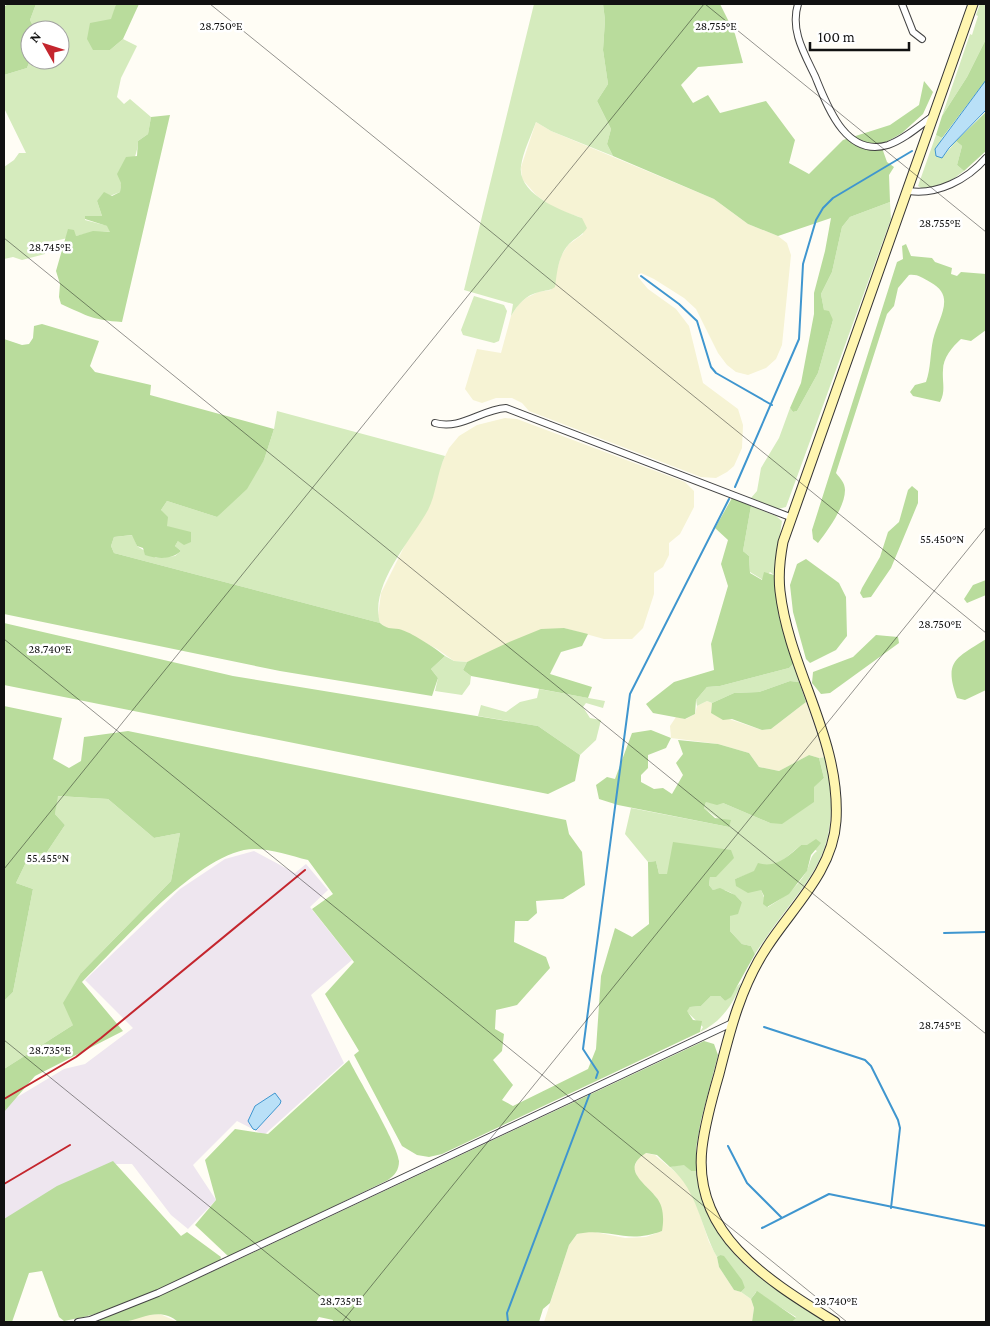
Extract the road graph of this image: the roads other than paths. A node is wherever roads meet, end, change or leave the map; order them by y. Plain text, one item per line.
1 (798, 4) edge
2 (902, 4) edge
3 (973, 4) edge
4 (922, 39) dead end
5 (936, 114) junction
6 (986, 158) edge
7 (909, 191) junction
8 (434, 423) dead end
9 (790, 517) junction
10 (732, 1023) junction
11 (78, 1322) edge
12 (835, 1322) edge

1 - 5 street
2 - 4 street
3 - 5 main road
5 - 7 main road
6 - 7 street
7 - 9 main road
8 - 9 street
9 - 10 main road
10 - 11 street
10 - 12 main road

